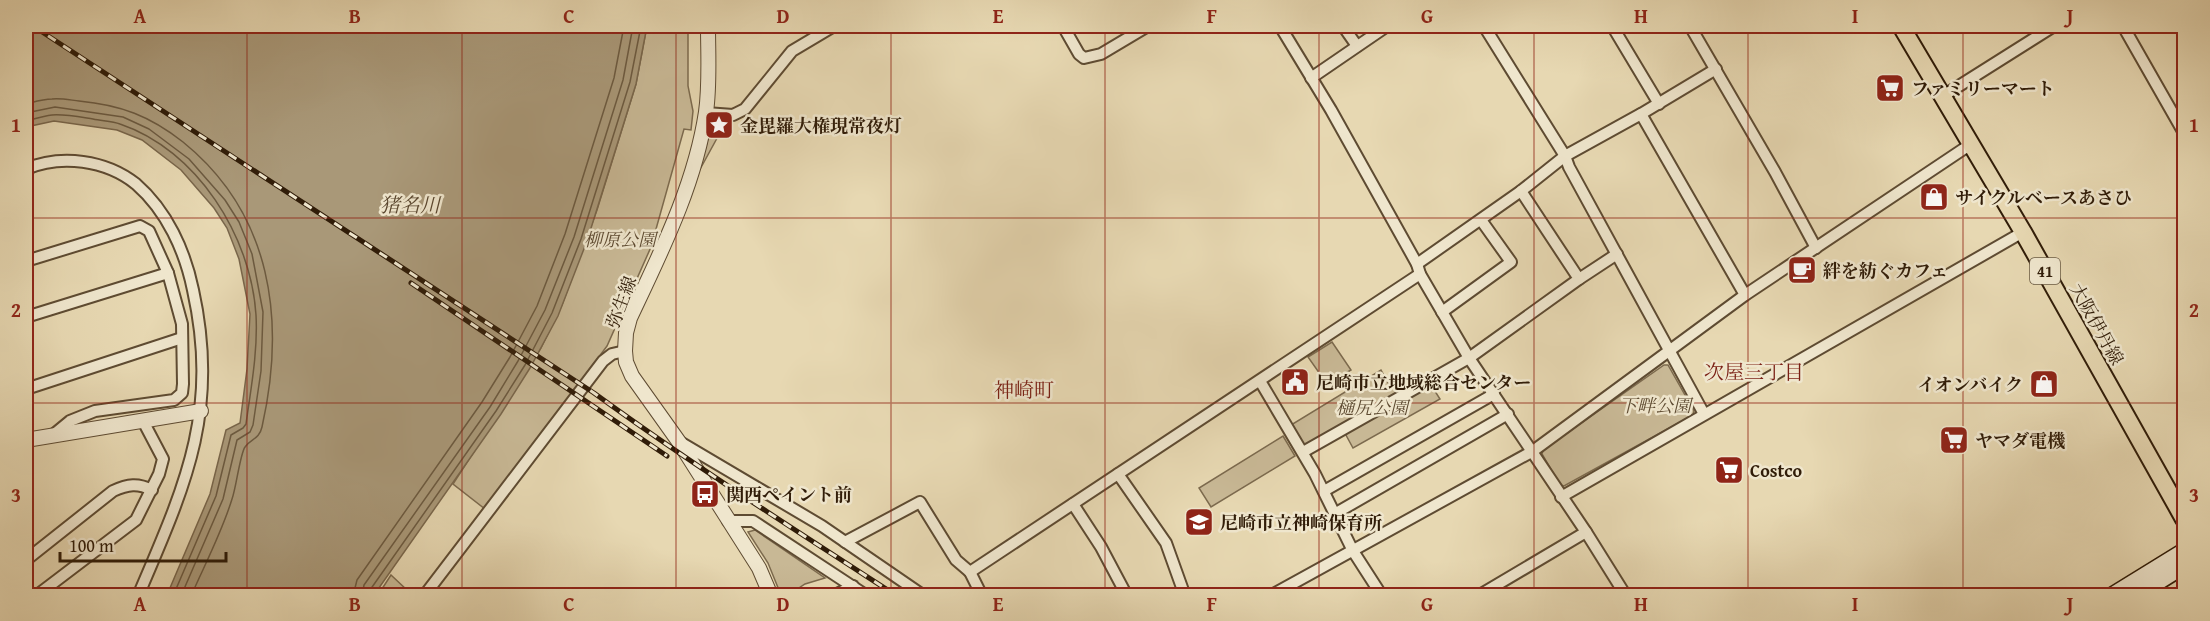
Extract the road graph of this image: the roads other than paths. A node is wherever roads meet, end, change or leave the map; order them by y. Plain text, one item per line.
1 (708, 26) edge
2 (834, 26) edge
3 (1063, 26) edge
4 (1148, 26) edge
5 (1280, 26) edge
6 (1343, 26) edge
7 (1387, 26) edge
8 (1484, 26) edge
9 (1615, 26) edge
10 (1690, 26) edge
11 (1901, 26) edge
12 (2054, 26) edge
13 (2123, 26) edge
14 (1357, 46) junction
15 (1716, 69) junction
16 (1311, 78) junction
17 (1943, 96) junction
18 (1659, 104) junction
19 (706, 113) junction
20 (1641, 114) junction
21 (2184, 133) edge
22 (1971, 144) junction
23 (1565, 156) junction
24 (26, 169) edge
25 (1521, 191) junction
26 (1481, 220) junction
27 (2023, 232) junction
28 (1816, 248) junction
29 (1617, 254) junction
30 (26, 261) edge
31 (1419, 269) junction
32 (168, 273) junction
33 (1579, 279) junction
34 (1745, 296) junction
35 (1442, 312) junction
36 (26, 317) edge
37 (182, 338) junction
38 (1668, 350) junction
39 (625, 351) junction
40 (1470, 358) junction
41 (1260, 381) junction
42 (26, 389) edge
43 (1494, 394) junction
44 (201, 411) junction
45 (1508, 414) junction
46 (1704, 414) junction
47 (143, 421) junction
48 (53, 435) junction
49 (26, 440) edge
50 (679, 442) junction
51 (1533, 451) junction
52 (1302, 452) junction
53 (1118, 474) junction
54 (152, 490) junction
55 (1324, 491) junction
56 (1561, 497) junction
57 (1073, 504) junction
58 (1336, 513) junction
59 (2184, 519) edge
60 (729, 521) junction
61 (1586, 532) junction
62 (845, 542) junction
63 (1353, 551) junction
64 (2184, 551) edge
65 (26, 560) edge
66 (2184, 566) edge
67 (970, 572) junction
68 (853, 586) junction
69 (36, 596) edge
70 (138, 596) edge
71 (424, 596) edge
72 (771, 596) edge
73 (833, 596) edge
74 (867, 596) edge
75 (924, 596) edge
76 (982, 596) edge
77 (1127, 596) edge
78 (1185, 596) edge
79 (1270, 596) edge
80 (1382, 596) edge
81 (1478, 596) edge
82 (1626, 596) edge
83 (2111, 596) edge
84 (2136, 596) edge

1 - 19 street, 弥生線
2 - 19 street
3 - 4 street
5 - 16 street
6 - 14 street
7 - 14 street
8 - 23 street
9 - 18 street
10 - 15 street
11 - 17 main road, 大阪伊丹線 / 41
12 - 17 street
13 - 21 street
14 - 16 street
15 - 18 street
15 - 28 street
16 - 31 street
17 - 22 main road, 大阪伊丹線 / 41
18 - 20 street
19 - 39 street, 弥生線
20 - 23 street
20 - 34 street
22 - 27 main road, 大阪伊丹線 / 41
22 - 28 street
23 - 25 street
23 - 29 street
24 - 44 street
25 - 26 street
25 - 33 street
26 - 31 street
26 - 35 street
27 - 46 street
27 - 59 main road, 大阪伊丹線 / 41
28 - 34 street
29 - 33 street
29 - 38 street
30 - 32 street
31 - 35 street
31 - 41 street
32 - 36 street
32 - 37 street
33 - 40 street
34 - 38 street
35 - 40 street
37 - 42 street
37 - 48 street
38 - 46 street
38 - 51 street
39 - 50 street, 弥生線
39 - 71 street
40 - 43 street
40 - 52 street
41 - 52 street
41 - 53 street
43 - 45 street
43 - 55 street
44 - 47 street
44 - 70 street
45 - 51 street
45 - 58 street
46 - 56 street
47 - 48 street
47 - 54 street
48 - 49 street
50 - 60 street, 弥生線
50 - 62 street
51 - 56 street
51 - 63 street
52 - 55 street
53 - 57 street
53 - 78 street
54 - 65 street
54 - 69 street
55 - 58 street
56 - 61 street
57 - 67 street
57 - 77 street
58 - 63 street
60 - 68 street
60 - 72 street, 弥生線
61 - 81 street
61 - 82 street
62 - 67 street
62 - 75 street
63 - 79 street
63 - 80 street
64 - 83 main road
66 - 84 main road
67 - 76 street
68 - 73 street
68 - 74 street

